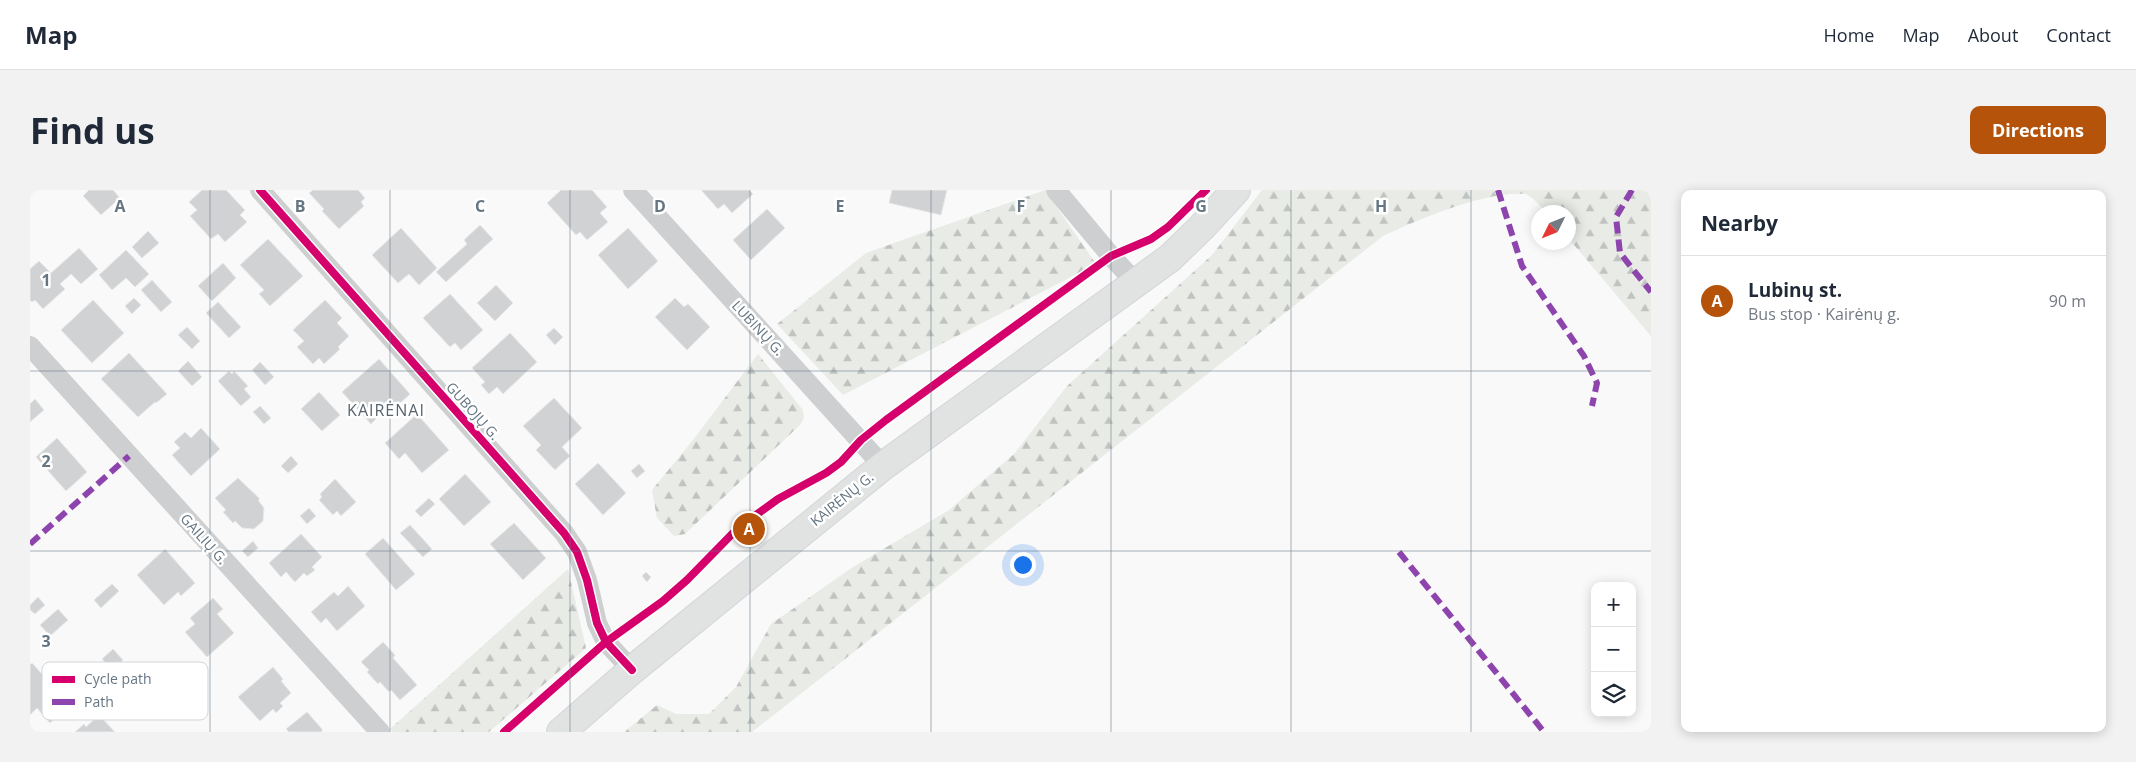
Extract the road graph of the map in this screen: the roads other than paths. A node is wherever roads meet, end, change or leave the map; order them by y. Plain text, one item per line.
1 (260, 190) edge
2 (633, 190) edge
3 (1056, 190) edge
4 (1236, 190) edge
5 (1136, 283) junction
6 (30, 346) edge
7 (883, 466) junction
8 (632, 670) junction
9 (380, 732) edge
10 (561, 732) edge

1 - 8 street, GUBOJŲ G.
2 - 7 street, LUBINŲ G.
3 - 5 street
4 - 5 main road, KAIRĖNŲ G.
5 - 7 main road, KAIRĖNŲ G.
6 - 9 street, GAILIŲ G.
7 - 8 main road, KAIRĖNŲ G.
8 - 10 main road, KAIRĖNŲ G.

